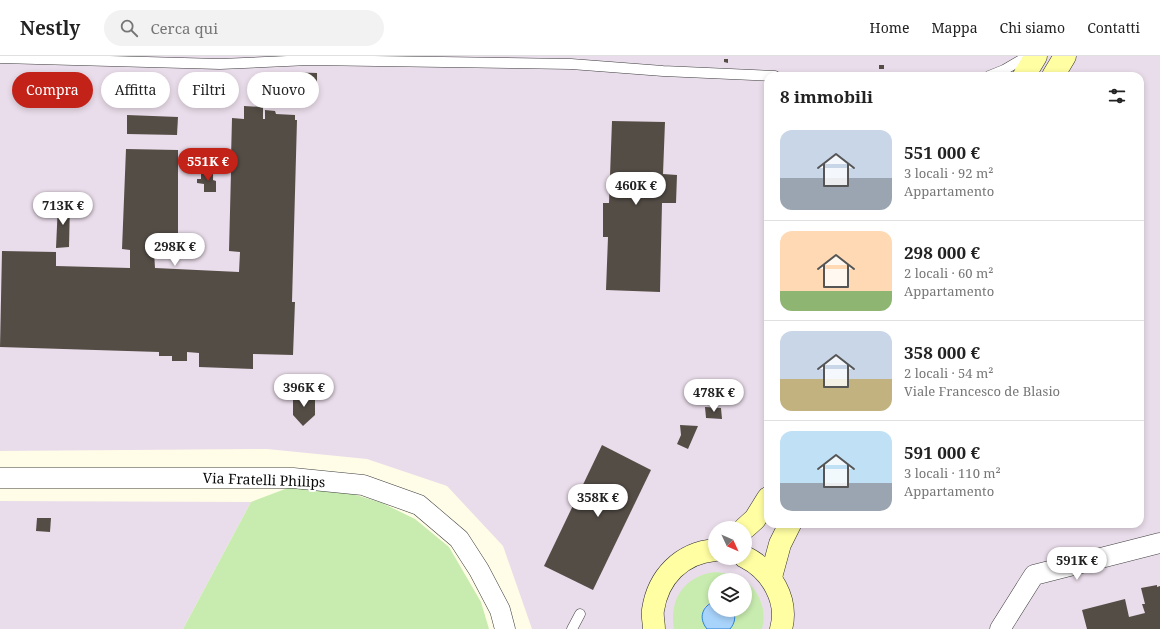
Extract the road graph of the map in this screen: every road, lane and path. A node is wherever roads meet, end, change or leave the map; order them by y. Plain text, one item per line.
1 (1028, 56) edge
2 (1036, 56) edge
3 (1065, 56) edge
4 (0, 58) edge
5 (999, 72) edge
6 (1026, 72) edge
7 (1055, 72) edge
8 (764, 76) edge
9 (0, 478) edge
10 (764, 504) edge
11 (752, 521) edge
12 (788, 528) edge
13 (1160, 542) edge
14 (708, 551) edge
15 (752, 560) edge
16 (771, 577) junction
17 (580, 614) dead end
18 (784, 627) edge
19 (505, 629) edge
20 (572, 629) edge
21 (654, 629) edge
22 (1000, 629) edge

1 - 5 lane
2 - 6 street
3 - 7 street
4 - 8 lane
9 - 19 street, Via Fratelli Philips
10 - 11 street
12 - 16 street
13 - 22 street
14 - 21 street
15 - 16 street
16 - 18 street
17 - 20 lane

